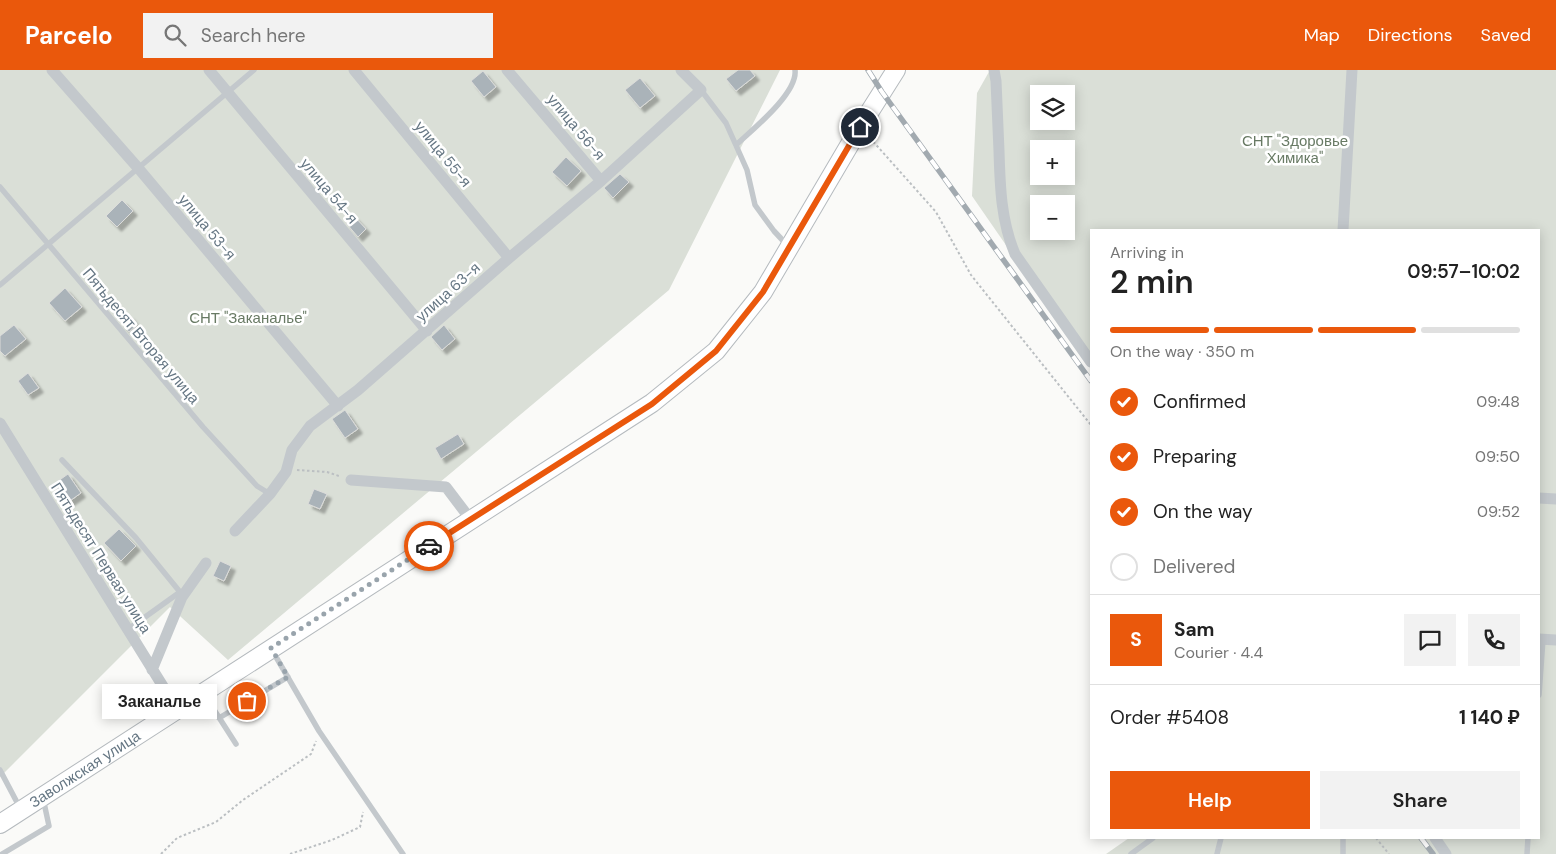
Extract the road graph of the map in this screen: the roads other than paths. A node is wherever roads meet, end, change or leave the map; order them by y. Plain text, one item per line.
1 (52, 70) edge
2 (209, 70) edge
3 (254, 70) edge
4 (354, 70) edge
5 (507, 70) edge
6 (681, 70) edge
7 (795, 70) edge
8 (896, 70) edge
9 (994, 70) edge
10 (1352, 70) edge
11 (701, 90) junction
12 (228, 93) junction
13 (736, 146) junction
14 (139, 169) junction
15 (601, 181) junction
16 (0, 187) edge
17 (1343, 229) edge
18 (49, 245) junction
19 (790, 248) junction
20 (509, 258) junction
21 (0, 285) edge
22 (427, 331) junction
23 (1090, 361) edge
24 (338, 406) junction
25 (0, 424) edge
26 (62, 460) dead end
27 (351, 480) road end
28 (270, 494) junction
29 (1540, 498) edge
30 (1556, 499) edge
31 (471, 520) junction
32 (235, 531) dead end
33 (206, 563) dead end
34 (181, 594) junction
35 (128, 630) junction
36 (1541, 639) edge
37 (1556, 640) edge
38 (271, 648) junction
39 (1540, 667) edge
40 (152, 670) junction
41 (288, 677) junction
42 (203, 692) junction
43 (177, 709) junction
44 (219, 718) junction
45 (236, 744) dead end
46 (0, 770) edge
47 (42, 796) junction
48 (21, 810) junction
49 (0, 824) edge
50 (1152, 839) edge
51 (1221, 839) edge
52 (1343, 839) edge
53 (1435, 839) edge
54 (1528, 839) edge
55 (2, 854) edge
56 (403, 854) edge
57 (1131, 854) edge
58 (1218, 854) edge
59 (1343, 854) edge
60 (1446, 854) edge
61 (1527, 854) edge

1 - 14 street, улица 53-я
2 - 12 street, улица 54-я
3 - 12 lane
4 - 20 street, улица 55-я
5 - 15 street, улица 56-я
6 - 11 street
7 - 13 lane
8 - 19 main road, Заволжская улица
9 - 23 street
10 - 17 street
11 - 13 lane
11 - 15 street, улица 63-я
12 - 14 lane
12 - 22 street, улица 54-я
13 - 19 lane
14 - 18 lane
14 - 24 street, улица 53-я
15 - 20 street, улица 63-я
16 - 18 lane, Пятьдесят Вторая улица
18 - 21 lane
18 - 28 lane, Пятьдесят Вторая улица
19 - 31 main road, Заволжская улица
20 - 22 street, улица 63-я
22 - 24 street, улица 63-я
24 - 28 street, улица 63-я
25 - 35 street, Пятьдесят Первая улица
26 - 34 lane
27 - 31 street
28 - 32 street, улица 63-я
29 - 30 street
31 - 38 main road, Заволжская улица
33 - 34 street
34 - 35 lane
34 - 40 street
35 - 40 street, Пятьдесят Первая улица
36 - 37 street
36 - 39 lane
38 - 41 lane
38 - 42 main road, Заволжская улица
40 - 43 street, Пятьдесят Первая улица
41 - 44 lane
41 - 56 lane
42 - 43 main road, Заволжская улица
42 - 44 lane
43 - 47 main road, Заволжская улица
44 - 45 lane
46 - 48 lane
47 - 48 main road, Заволжская улица
47 - 55 lane
48 - 49 main road, Заволжская улица
50 - 57 lane
51 - 58 lane
52 - 59 lane
53 - 60 street
54 - 61 lane

